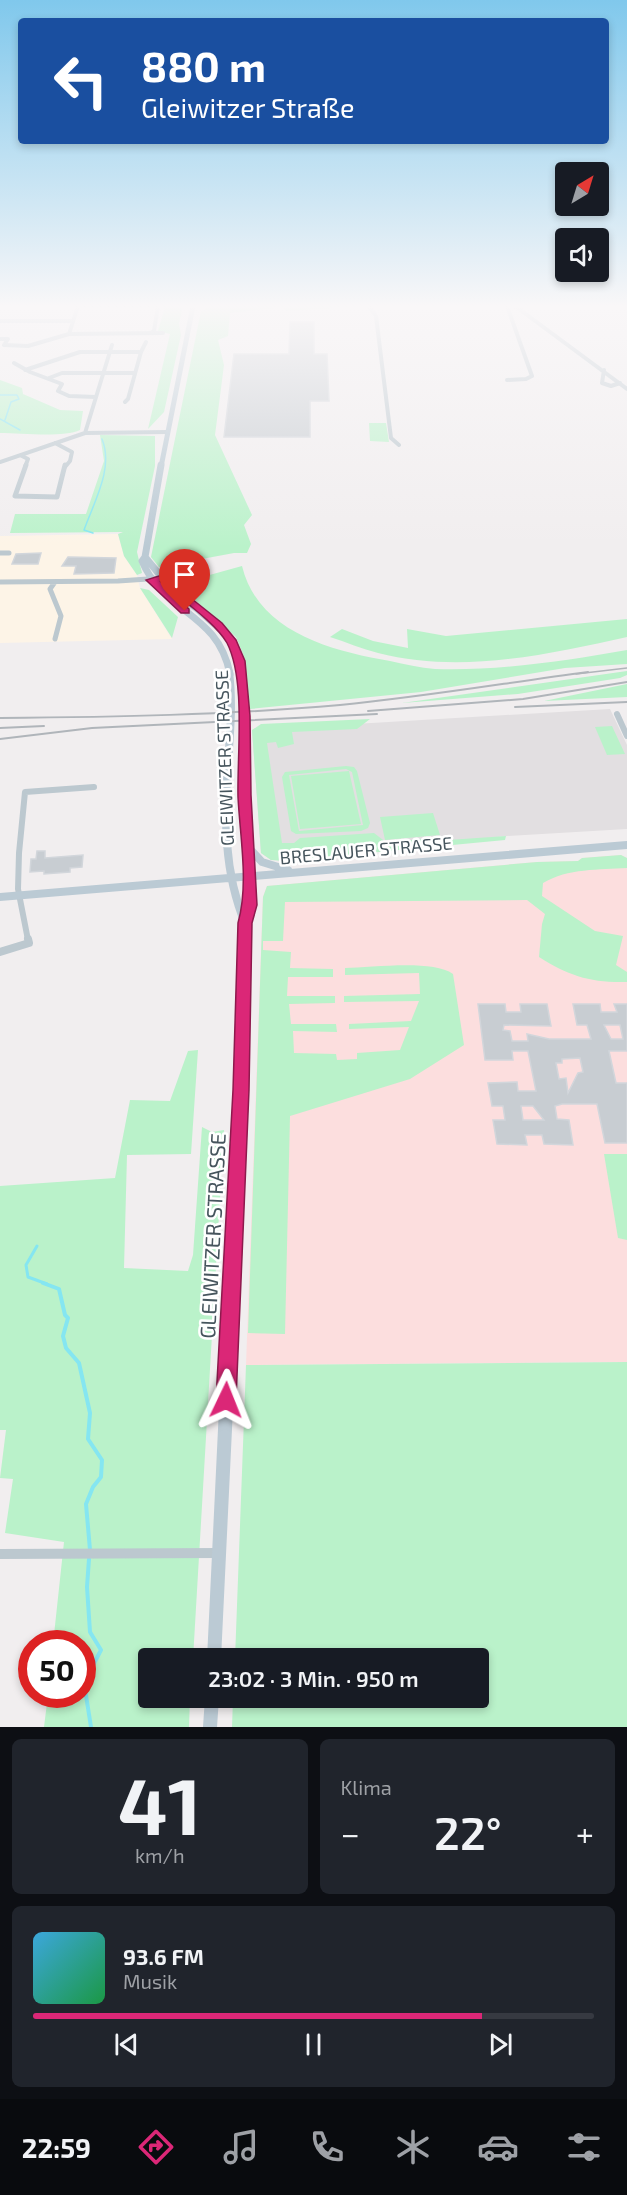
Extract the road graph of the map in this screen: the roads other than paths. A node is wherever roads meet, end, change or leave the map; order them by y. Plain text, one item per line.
1 (61, 387) edge
2 (100, 387) edge
3 (131, 387) edge
4 (177, 387) edge
5 (385, 387) edge
6 (96, 397) junction
7 (125, 402) dead end
8 (168, 432) junction
9 (85, 433) junction
10 (55, 444) junction
11 (399, 445) dead end
12 (22, 456) junction
13 (0, 462) edge
14 (0, 553) edge
15 (9, 553) dead end
16 (145, 557) junction
17 (162, 578) junction
18 (151, 580) junction
19 (0, 582) edge
20 (55, 582) junction
21 (56, 639) dead end
22 (617, 714) dead end
23 (627, 736) edge
24 (94, 787) dead end
25 (627, 845) edge
26 (247, 846) junction
27 (293, 871) junction
28 (249, 877) junction
29 (231, 878) junction
30 (17, 896) junction
31 (0, 897) edge
32 (245, 923) junction
33 (0, 952) edge
34 (219, 1553) junction
35 (0, 1554) edge
36 (215, 1648) edge
37 (211, 1708) edge
38 (210, 1727) edge

1 - 6 street
2 - 6 street
3 - 7 street
4 - 8 main road
5 - 11 street
6 - 9 street
8 - 9 street
8 - 16 main road
9 - 10 street
10 - 12 street
10 - 12 street
12 - 13 street
14 - 15 street
16 - 17 main road, GLEIWITZER STRASSE
16 - 18 main road
17 - 18 street
17 - 26 main road, GLEIWITZER STRASSE
18 - 20 street
18 - 29 main road, GLEIWITZER STRASSE
19 - 20 street
20 - 21 street
22 - 23 street
24 - 30 street
25 - 27 main road, BRESLAUER STRASSE
26 - 27 main road
26 - 28 main road, GLEIWITZER STRASSE
27 - 28 main road, BRESLAUER STRASSE
28 - 29 main road, BRESLAUER STRASSE
28 - 32 main road, GLEIWITZER STRASSE
29 - 30 main road, BRESLAUER STRASSE
29 - 32 main road, GLEIWITZER STRASSE
30 - 31 main road, BRESLAUER STRASSE
30 - 33 street
32 - 34 main road, GLEIWITZER STRASSE
34 - 35 street
34 - 36 main road, GLEIWITZER STRASSE
37 - 38 main road

